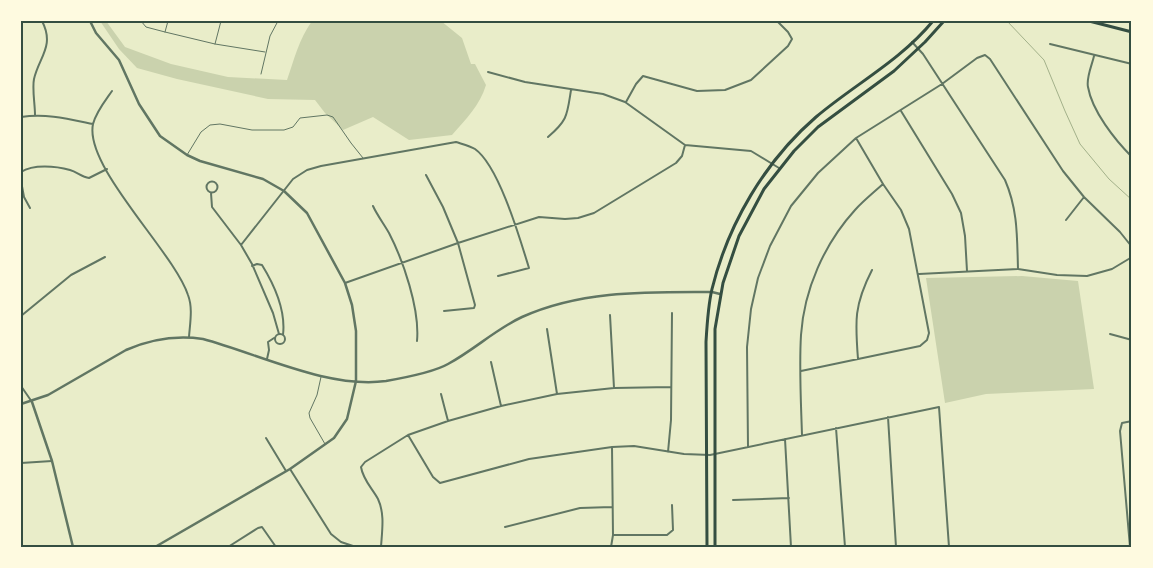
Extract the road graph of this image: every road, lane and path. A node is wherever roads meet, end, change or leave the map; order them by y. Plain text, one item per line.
1 (42, 21) edge
2 (90, 21) edge
3 (141, 21) edge
4 (168, 21) edge
5 (221, 21) edge
6 (278, 21) edge
7 (777, 21) edge
8 (933, 21) edge
9 (944, 21) edge
10 (1089, 21) edge
11 (165, 32) junction
12 (1132, 32) edge
13 (912, 42) junction
14 (215, 44) junction
15 (1050, 44) dead end
16 (918, 49) junction
17 (265, 52) junction
18 (1094, 56) junction
19 (1132, 64) edge
20 (488, 72) dead end
21 (261, 74) dead end
22 (942, 84) junction
23 (571, 90) junction
24 (112, 91) dead end
25 (625, 102) junction
26 (901, 111) junction
27 (36, 115) junction
28 (21, 117) edge
29 (93, 124) junction
30 (548, 137) dead end
31 (856, 138) junction
32 (685, 145) junction
33 (187, 155) junction
34 (1131, 155) edge
35 (363, 158) junction
36 (772, 162) junction
37 (779, 168) junction
38 (107, 169) junction
39 (21, 172) edge
40 (426, 175) dead end
41 (21, 181) edge
42 (883, 184) junction
43 (284, 191) junction
44 (212, 192) junction
45 (1084, 197) junction
46 (373, 206) dead end
47 (30, 208) dead end
48 (1066, 220) dead end
49 (516, 224) junction
50 (458, 243) junction
51 (241, 245) junction
52 (1132, 247) edge
53 (1132, 256) edge
54 (105, 257) dead end
55 (403, 263) junction
56 (252, 266) junction
57 (1018, 269) junction
58 (872, 270) dead end
59 (967, 270) junction
60 (919, 274) junction
61 (498, 276) dead end
62 (345, 283) junction
63 (712, 292) junction
64 (720, 294) junction
65 (444, 311) dead end
66 (672, 313) dead end
67 (610, 315) dead end
68 (21, 316) edge
69 (547, 330) dead end
70 (281, 334) junction
71 (1110, 334) dead end
72 (189, 337) junction
73 (274, 338) junction
74 (1132, 340) edge
75 (416, 341) dead end
76 (267, 359) junction
77 (858, 359) junction
78 (491, 362) dead end
79 (801, 371) junction
80 (322, 376) junction
81 (356, 381) junction
82 (21, 386) edge
83 (671, 387) junction
84 (614, 388) junction
85 (441, 394) dead end
86 (557, 394) junction
87 (32, 402) junction
88 (21, 404) edge
89 (502, 406) junction
90 (888, 416) junction
91 (448, 421) junction
92 (1132, 421) edge
93 (836, 428) junction
94 (408, 435) junction
95 (802, 435) junction
96 (266, 438) dead end
97 (785, 439) junction
98 (325, 444) junction
99 (612, 447) junction
100 (748, 447) junction
101 (668, 452) junction
102 (715, 454) junction
103 (706, 455) junction
104 (52, 461) junction
105 (21, 463) edge
106 (288, 470) junction
107 (789, 498) junction
108 (733, 500) dead end
109 (672, 505) dead end
110 (612, 507) junction
111 (505, 527) dead end
112 (613, 535) junction
113 (74, 547) edge
114 (154, 547) edge
115 (228, 547) edge
116 (276, 547) edge
117 (356, 547) edge
118 (381, 547) edge
119 (442, 547) edge
120 (452, 547) edge
121 (611, 547) edge
122 (707, 547) edge
123 (715, 547) edge
124 (791, 547) edge
125 (845, 547) edge
126 (896, 547) edge
127 (949, 547) edge
128 (1130, 547) edge

1 - 27 street
2 - 33 street
3 - 11 lane
4 - 11 lane
5 - 14 lane
6 - 17 lane
7 - 25 street
8 - 13 main road
9 - 16 main road
10 - 12 main road
11 - 14 lane
13 - 16 street
13 - 36 main road
14 - 17 lane
15 - 18 street
16 - 22 street
16 - 37 main road
17 - 21 lane
18 - 19 street
18 - 34 street
20 - 23 street
22 - 26 street
22 - 45 street
22 - 57 street
23 - 25 street
23 - 30 street
24 - 29 street
25 - 32 street
26 - 31 street
26 - 59 street
27 - 28 street
27 - 29 street
29 - 38 street
31 - 42 street
31 - 100 street
32 - 36 street
32 - 49 street
33 - 35 lane
33 - 43 street
35 - 43 street
35 - 49 street
36 - 37 street
36 - 63 main road
37 - 64 main road
38 - 39 street
38 - 72 street
40 - 50 street
41 - 47 street
42 - 60 street
42 - 79 street
43 - 51 street
43 - 62 street
44 - 44 street
44 - 51 street
45 - 48 street
45 - 52 street
46 - 55 street
49 - 50 street
49 - 61 street
50 - 55 street
50 - 65 street
51 - 56 street
53 - 57 street
54 - 68 street
55 - 62 street
55 - 75 street
56 - 70 street
56 - 70 street
57 - 59 street
58 - 77 street
59 - 60 street
60 - 77 street
62 - 81 street
63 - 64 street
63 - 81 street
63 - 103 main road
64 - 102 main road
66 - 83 street
67 - 84 street
69 - 86 street
70 - 73 street
70 - 73 street
71 - 74 street
72 - 76 street
72 - 87 street
73 - 76 street
76 - 80 street
77 - 79 street
78 - 89 street
79 - 95 street
80 - 81 street
80 - 98 lane
81 - 98 street
82 - 87 street
83 - 84 street
83 - 101 street
84 - 86 street
85 - 91 street
86 - 89 street
87 - 88 street
87 - 104 street
89 - 91 street
90 - 93 street
90 - 126 street
90 - 127 street
91 - 94 street
92 - 128 street
93 - 95 street
93 - 125 street
94 - 99 street
94 - 118 street
95 - 97 street
96 - 106 street
97 - 100 street
97 - 107 street
98 - 106 street
99 - 101 street
99 - 110 street
100 - 102 street
101 - 103 street
102 - 103 street
102 - 123 main road
103 - 122 main road
104 - 105 street
104 - 113 street
106 - 114 street
106 - 117 street
107 - 108 street
107 - 124 street
109 - 112 street
110 - 111 street
110 - 112 street
112 - 121 street
115 - 116 street
119 - 120 street

